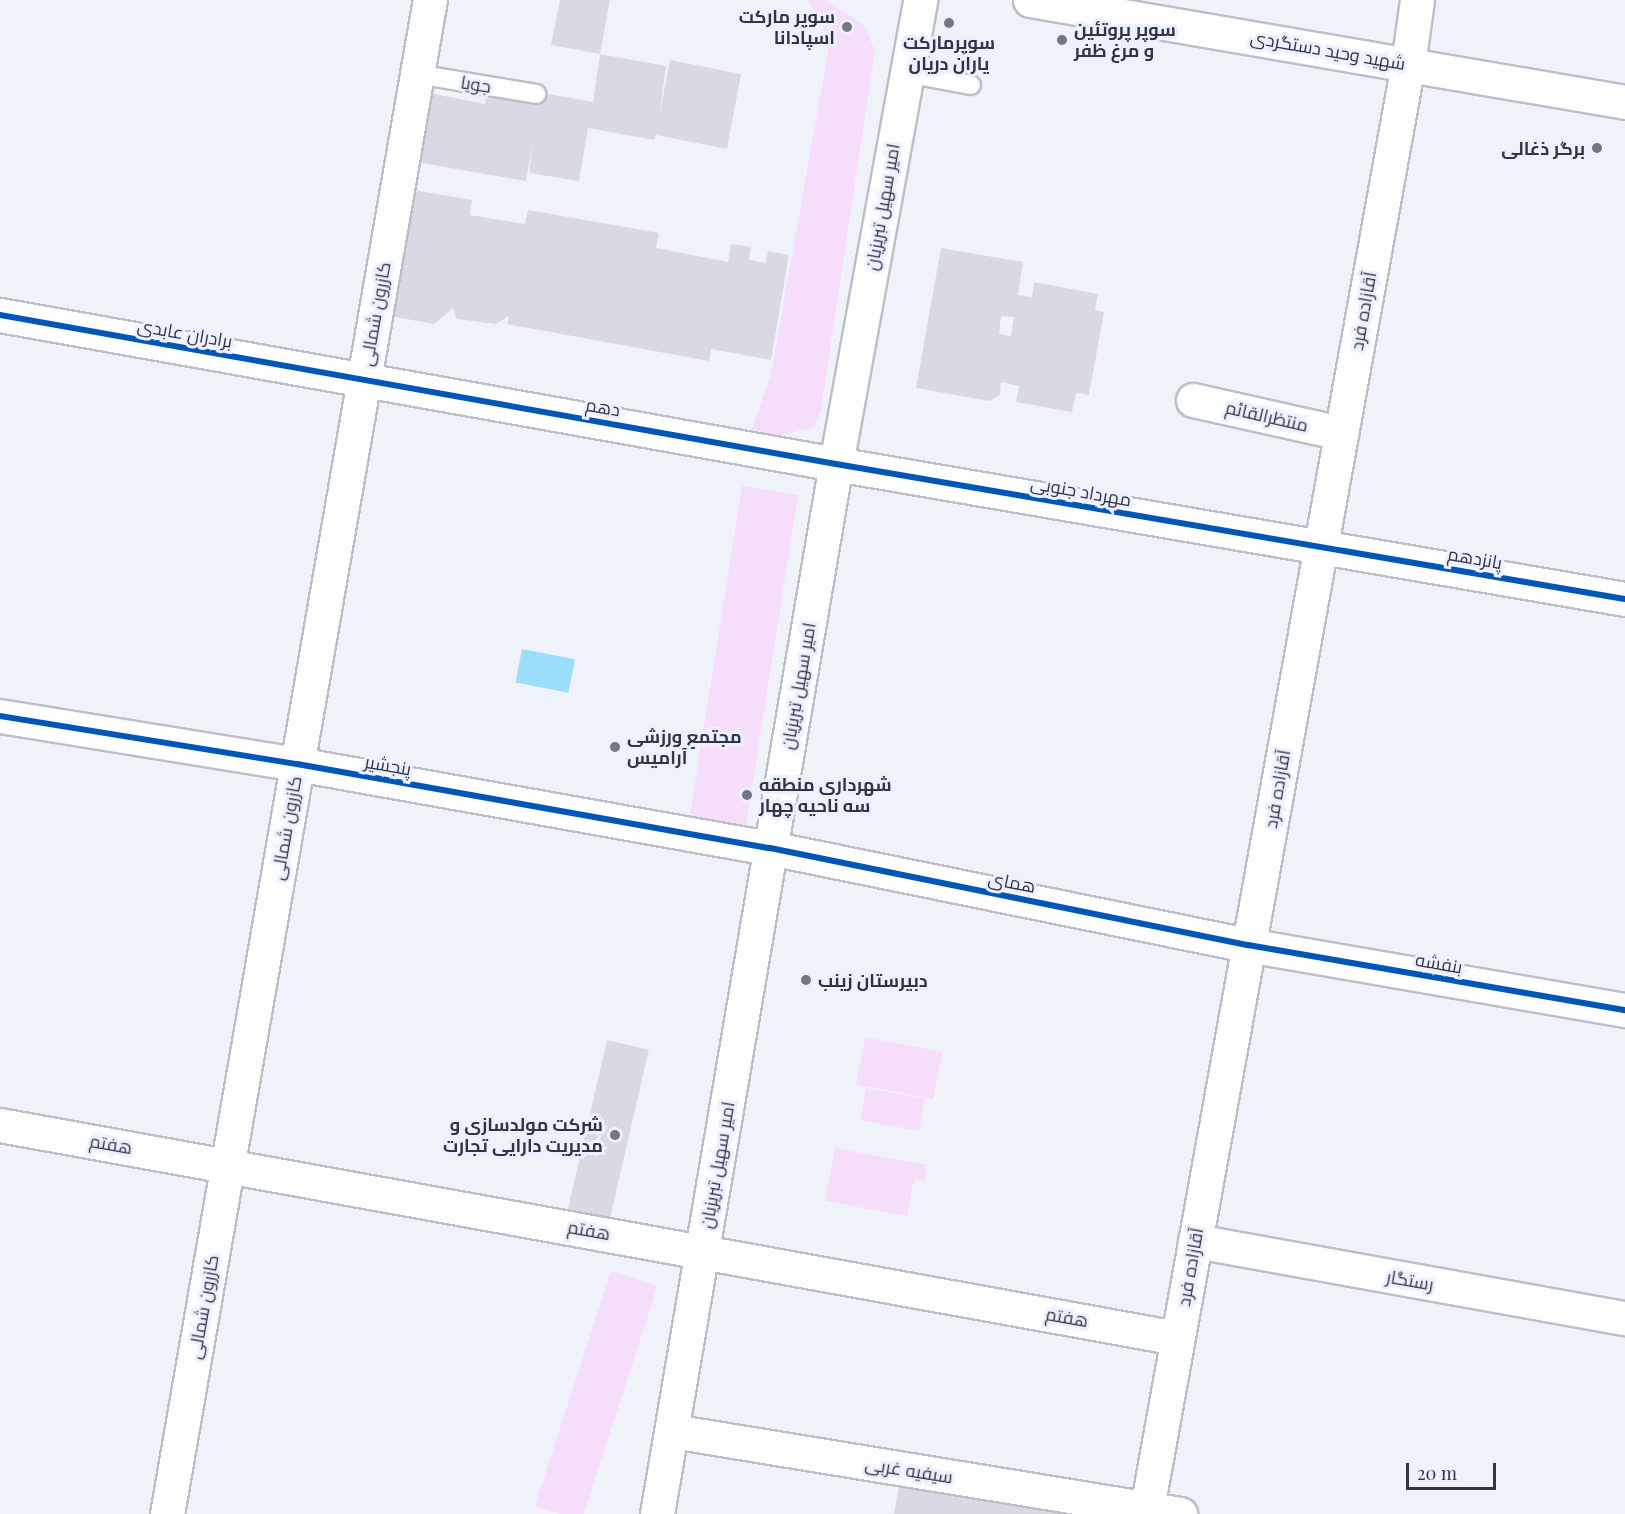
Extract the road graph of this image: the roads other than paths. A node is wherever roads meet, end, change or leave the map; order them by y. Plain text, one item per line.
1 (430, 0) edge
2 (920, 0) edge
3 (1030, 0) edge
4 (1416, 0) edge
5 (1408, 64) junction
6 (906, 73) junction
7 (417, 74) junction
8 (971, 86) dead end
9 (536, 94) dead end
10 (1625, 102) edge
11 (0, 315) edge
12 (364, 380) junction
13 (1193, 400) dead end
14 (1341, 433) junction
15 (836, 464) junction
16 (1320, 547) junction
17 (1625, 599) edge
18 (0, 716) edge
19 (297, 764) junction
20 (770, 848) junction
21 (1248, 945) junction
22 (1625, 1010) edge
23 (0, 1125) edge
24 (228, 1165) junction
25 (1195, 1241) junction
26 (702, 1250) junction
27 (1625, 1318) edge
28 (1178, 1338) junction
29 (672, 1431) junction
30 (1146, 1511) edge
31 (167, 1514) edge
32 (657, 1514) edge
33 (1180, 1514) edge

1 - 7 street, کازرون شمالی
2 - 6 street, امیر سهیل تبریزیان
3 - 5 street, شهید وحید دستگردی
4 - 5 street, آقازاده فرد
5 - 10 street, شهید وحید دستگردی
5 - 14 street, آقازاده فرد
6 - 8 lane
6 - 15 street, امیر سهیل تبریزیان
7 - 9 lane, جویا
7 - 12 street, کازرون شمالی
11 - 12 street, برادران عابدی
12 - 15 street, دهم
12 - 19 street, کازرون شمالی
13 - 14 street, منتظرالقائم
14 - 16 street, آقازاده فرد
15 - 16 street, مهرداد جنوبی
15 - 20 street, امیر سهیل تبریزیان
16 - 17 street, پانزدهم
16 - 21 street, آقازاده فرد
18 - 19 street, پنجشیر
19 - 20 street, پنجشیر
19 - 24 street, کازرون شمالی
20 - 21 street, همای
20 - 26 street, امیر سهیل تبریزیان
21 - 22 street, بنفشه
21 - 25 street, آقازاده فرد
23 - 24 street, هفتم
24 - 26 street, هفتم
24 - 31 street, کازرون شمالی
25 - 27 street, رستگار
25 - 28 street, آقازاده فرد
26 - 28 street, هفتم
26 - 29 street, امیر سهیل تبریزیان
28 - 30 street, آقازاده فرد
29 - 30 street, سیفیه غربی
29 - 32 street, امیر سهیل تبریزیان
30 - 33 street, سیفیه غربی

